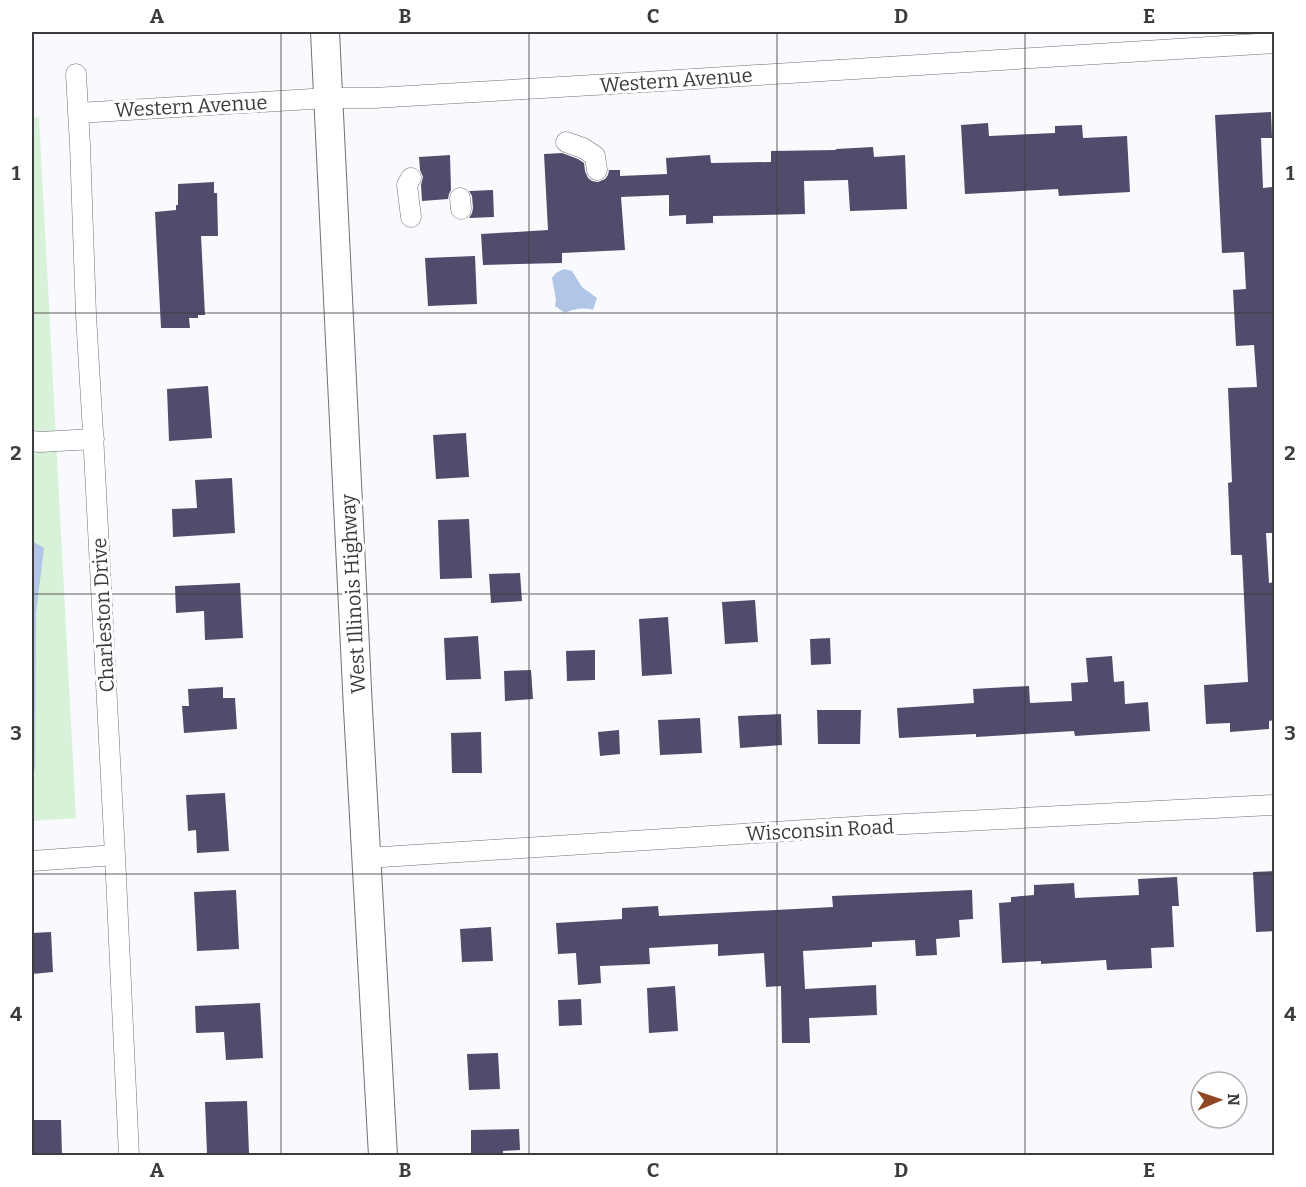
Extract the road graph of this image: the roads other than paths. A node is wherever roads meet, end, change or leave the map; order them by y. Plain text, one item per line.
1 (325, 32) edge
2 (1275, 43) edge
3 (75, 74) dead end
4 (328, 98) junction
5 (78, 113) junction
6 (566, 142) dead end
7 (597, 170) dead end
8 (411, 178) dead end
9 (411, 217) dead end
10 (94, 439) junction
11 (32, 441) edge
12 (1275, 806) edge
13 (115, 855) junction
14 (367, 858) junction
15 (32, 861) edge
16 (129, 1155) edge
17 (382, 1155) edge

1 - 4 street, West Illinois Highway
2 - 4 street, Western Avenue
3 - 5 street, Charleston Drive
4 - 5 street, Western Avenue
4 - 14 street, West Illinois Highway
5 - 10 street, Charleston Drive
6 - 7 street
8 - 9 street
10 - 11 street
10 - 13 street, Charleston Drive
12 - 14 street, Wisconsin Road
13 - 15 street
13 - 16 street, Charleston Drive
14 - 17 street, West Illinois Highway

